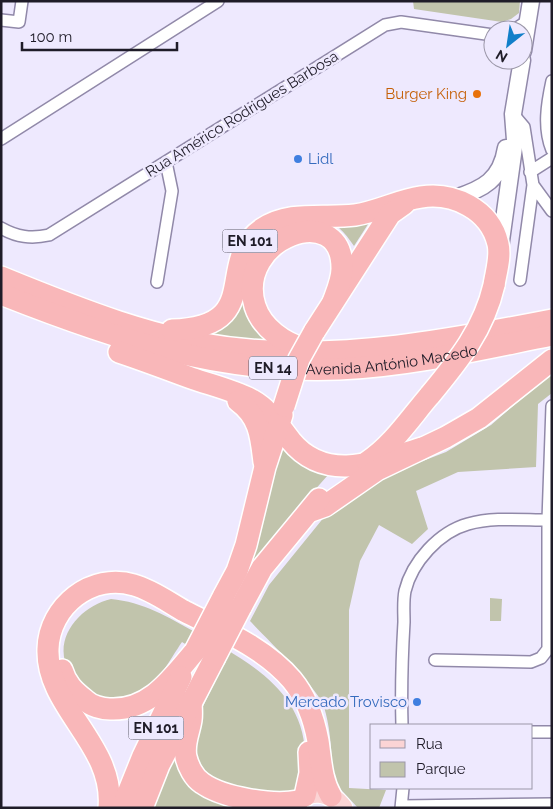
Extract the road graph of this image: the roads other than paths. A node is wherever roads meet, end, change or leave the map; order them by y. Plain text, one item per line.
1 (22, 1) edge
2 (218, 1) edge
3 (531, 1) edge
4 (1, 20) edge
5 (528, 20) edge
6 (483, 34) edge
7 (519, 70) edge
8 (552, 81) edge
9 (513, 118) junction
10 (1, 139) edge
11 (552, 150) edge
12 (552, 158) edge
13 (166, 162) junction
14 (530, 172) junction
15 (533, 184) junction
16 (455, 198) junction
17 (406, 202) junction
18 (552, 211) edge
19 (1, 228) edge
20 (498, 258) junction
21 (520, 280) dead end
22 (157, 282) dead end
23 (2, 288) edge
24 (333, 302) junction
25 (552, 320) edge
26 (141, 329) junction
27 (552, 335) edge
28 (312, 351) junction
29 (552, 360) edge
30 (194, 379) junction
31 (552, 406) edge
32 (282, 416) junction
33 (422, 448) junction
34 (359, 465) junction
35 (265, 467) junction
36 (311, 511) junction
37 (548, 520) junction
38 (232, 602) junction
39 (204, 655) junction
40 (434, 660) dead end
41 (191, 701) junction
42 (402, 724) edge
43 (533, 732) edge
44 (552, 732) edge
45 (403, 789) edge
46 (298, 801) edge
47 (337, 802) edge
48 (552, 804) edge
49 (401, 807) edge
50 (109, 808) edge
51 (122, 808) edge
52 (142, 808) edge

1 - 4 street
2 - 10 street
3 - 5 street
6 - 13 street, Rua Américo Rodrigues Barbosa
7 - 9 street
8 - 11 street
9 - 14 street
9 - 16 street
9 - 20 street
12 - 14 street
13 - 19 street, Rua Américo Rodrigues Barbosa
13 - 22 street
14 - 15 street
15 - 18 street
15 - 21 street
16 - 17 highway, EN 101
16 - 20 highway, EN 101
17 - 24 highway
17 - 26 highway, EN 101
20 - 34 highway, EN 101, bridge
23 - 26 highway, EN 14
23 - 27 highway, Avenida António Macedo / EN 14
23 - 30 highway, EN 101
24 - 28 highway
24 - 32 highway, bridge
25 - 28 highway, Avenida António Macedo / EN 14
26 - 28 highway, Avenida António Macedo / EN 14
29 - 33 highway
30 - 32 highway
30 - 35 highway, EN 101
31 - 37 street
32 - 34 highway
32 - 35 highway
33 - 34 highway
33 - 36 highway
34 - 36 highway, EN 101
35 - 38 highway, EN 101
36 - 38 highway, EN 101
37 - 40 street
37 - 42 street
38 - 39 highway, EN 101, bridge
39 - 41 highway, EN 101
39 - 46 highway
39 - 51 highway, EN 101
41 - 46 highway
41 - 52 highway, EN 101
43 - 44 street
45 - 49 street
46 - 47 main road
47 - 50 highway
48 - 49 street

